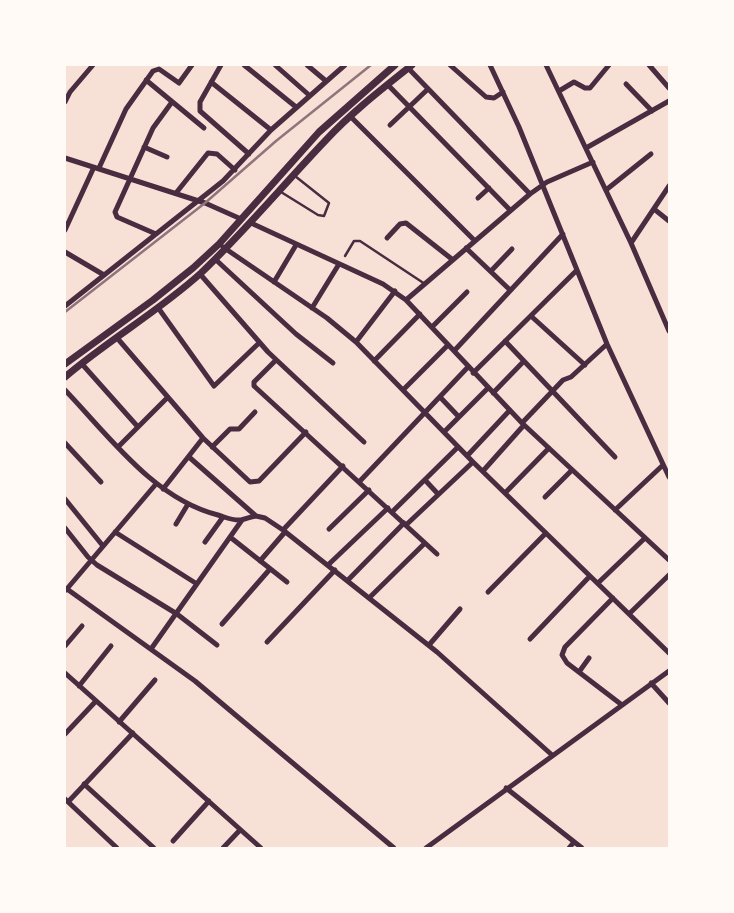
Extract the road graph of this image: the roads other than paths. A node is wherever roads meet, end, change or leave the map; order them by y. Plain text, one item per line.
1 (93, 65) edge
2 (192, 65) edge
3 (221, 65) edge
4 (244, 65) edge
5 (275, 65) edge
6 (307, 65) edge
7 (345, 65) edge
8 (395, 65) edge
9 (450, 65) edge
10 (490, 65) edge
11 (546, 65) edge
12 (609, 65) edge
13 (649, 65) edge
14 (410, 67) edge
15 (146, 80) junction
16 (326, 81) junction
17 (211, 82) junction
18 (387, 84) junction
19 (626, 84) dead end
20 (669, 88) edge
21 (428, 89) junction
22 (67, 90) edge
23 (559, 91) junction
24 (503, 92) junction
25 (309, 96) junction
26 (669, 101) edge
27 (65, 102) edge
28 (172, 102) junction
29 (409, 106) junction
30 (296, 107) junction
31 (652, 111) junction
32 (350, 116) junction
33 (390, 125) dead end
34 (204, 128) dead end
35 (271, 130) junction
36 (144, 147) junction
37 (586, 148) junction
38 (248, 154) junction
39 (651, 154) dead end
40 (168, 157) dead end
41 (66, 160) edge
42 (593, 162) junction
43 (97, 168) junction
44 (236, 170) junction
45 (294, 175) junction
46 (128, 178) junction
47 (545, 184) junction
48 (669, 186) edge
49 (489, 188) junction
50 (606, 190) junction
51 (279, 191) junction
52 (176, 193) junction
53 (530, 194) junction
54 (478, 198) dead end
55 (198, 200) junction
56 (654, 209) junction
57 (510, 210) junction
58 (241, 219) junction
59 (669, 220) edge
60 (251, 223) junction
61 (65, 230) edge
62 (156, 234) junction
63 (562, 234) junction
64 (387, 238) dead end
65 (474, 241) junction
66 (219, 244) junction
67 (631, 244) junction
68 (296, 245) junction
69 (466, 248) junction
70 (226, 249) junction
71 (512, 249) dead end
72 (65, 252) edge
73 (345, 256) dead end
74 (215, 259) junction
75 (453, 260) junction
76 (339, 264) junction
77 (577, 270) junction
78 (490, 272) junction
79 (200, 274) junction
80 (104, 275) junction
81 (274, 282) junction
82 (425, 284) junction
83 (510, 290) junction
84 (395, 291) junction
85 (467, 292) dead end
86 (406, 300) junction
87 (65, 306) edge
88 (312, 308) junction
89 (159, 309) junction
90 (420, 314) junction
91 (530, 316) junction
92 (432, 327) junction
93 (669, 331) edge
94 (118, 339) junction
95 (505, 341) junction
96 (260, 342) junction
97 (356, 342) junction
98 (608, 344) junction
99 (448, 345) junction
100 (454, 351) junction
101 (276, 360) junction
102 (374, 361) junction
103 (524, 361) junction
104 (333, 363) dead end
105 (65, 364) edge
106 (82, 364) junction
107 (585, 365) junction
108 (468, 367) junction
109 (473, 373) junction
110 (65, 378) edge
111 (488, 388) junction
112 (65, 390) edge
113 (403, 390) junction
114 (553, 390) junction
115 (493, 393) junction
116 (168, 397) junction
117 (440, 397) junction
118 (510, 410) junction
119 (255, 412) dead end
120 (425, 413) junction
121 (459, 417) junction
122 (523, 424) junction
123 (138, 427) junction
124 (306, 432) junction
125 (444, 432) junction
126 (203, 438) junction
127 (364, 442) dead end
128 (65, 443) edge
129 (119, 446) junction
130 (212, 447) junction
131 (458, 447) junction
132 (549, 448) junction
133 (467, 456) junction
134 (189, 457) junction
135 (615, 457) dead end
136 (473, 462) junction
137 (663, 465) junction
138 (344, 466) junction
139 (572, 470) junction
140 (482, 471) junction
141 (669, 477) edge
142 (425, 480) junction
143 (360, 481) junction
144 (101, 482) dead end
145 (156, 484) junction
146 (164, 489) junction
147 (369, 490) junction
148 (505, 493) junction
149 (438, 494) junction
150 (545, 497) dead end
151 (65, 500) edge
152 (188, 504) junction
153 (390, 510) junction
154 (614, 510) junction
155 (256, 516) junction
156 (223, 517) junction
157 (242, 520) junction
158 (176, 524) dead end
159 (405, 524) junction
160 (65, 528) edge
161 (329, 529) dead end
162 (284, 531) junction
163 (115, 532) junction
164 (546, 534) junction
165 (230, 537) junction
166 (645, 538) junction
167 (205, 542) dead end
168 (425, 543) junction
169 (103, 546) junction
170 (437, 554) dead end
171 (91, 560) junction
172 (669, 560) edge
173 (260, 561) junction
174 (328, 565) junction
175 (270, 569) junction
176 (335, 570) junction
177 (669, 575) edge
178 (590, 576) junction
179 (348, 580) junction
180 (287, 582) dead end
181 (598, 583) junction
182 (197, 584) junction
183 (66, 590) edge
184 (488, 592) dead end
185 (370, 598) junction
186 (613, 598) junction
187 (460, 609) dead end
188 (178, 614) junction
189 (629, 614) junction
190 (222, 624) dead end
191 (82, 626) dead end
192 (530, 639) dead end
193 (267, 642) dead end
194 (217, 645) dead end
195 (428, 645) junction
196 (65, 646) edge
197 (111, 646) dead end
198 (151, 649) junction
199 (669, 653) edge
200 (589, 658) dead end
201 (669, 671) edge
202 (578, 672) junction
203 (65, 673) edge
204 (155, 680) dead end
205 (652, 683) junction
206 (79, 686) junction
207 (96, 700) junction
208 (669, 703) edge
209 (622, 705) junction
210 (120, 722) junction
211 (65, 733) edge
212 (133, 733) junction
213 (552, 755) junction
214 (84, 784) junction
215 (506, 788) junction
216 (66, 800) edge
217 (209, 801) junction
218 (240, 830) junction
219 (173, 841) dead end
220 (574, 842) junction
221 (116, 848) edge
222 (154, 848) edge
223 (223, 848) edge
224 (261, 848) edge
225 (394, 848) edge
226 (426, 848) edge
227 (569, 848) edge
228 (582, 848) edge

1 - 22 street
2 - 15 street
3 - 17 street
4 - 30 street
5 - 25 street
6 - 16 street
7 - 16 street
8 - 58 main road
9 - 24 street
10 - 24 street
11 - 23 street
12 - 23 street
13 - 20 street
14 - 18 main road
14 - 21 street
15 - 28 street
15 - 43 street
16 - 25 street
17 - 35 street
17 - 38 street
18 - 29 street
18 - 32 main road
19 - 31 street
21 - 29 street
21 - 53 street
22 - 27 street
23 - 37 street
24 - 47 street
25 - 30 street
26 - 31 street
28 - 34 street
28 - 36 street
29 - 33 street
29 - 49 street
30 - 35 street
31 - 37 street
32 - 45 main road
32 - 65 street
35 - 38 street
36 - 40 street
36 - 46 street
37 - 42 street
38 - 44 street
39 - 50 street
41 - 43 street
42 - 47 street
42 - 50 street
43 - 46 street
43 - 61 street
44 - 52 street
44 - 55 street
45 - 51 main road
45 - 51 lane
46 - 52 street
46 - 62 street
47 - 53 street
47 - 63 street
48 - 56 street
49 - 54 street
49 - 57 street
50 - 67 street
51 - 60 main road
52 - 55 street
53 - 57 street
55 - 58 street
55 - 62 street
56 - 59 street
56 - 67 street
57 - 65 street
58 - 66 main road
60 - 68 street
60 - 70 main road
62 - 80 street
63 - 77 street
63 - 83 street
64 - 75 street
65 - 69 street
66 - 70 street
66 - 105 main road
67 - 93 street
68 - 76 street
68 - 81 street
69 - 75 street
69 - 78 street
70 - 74 main road
70 - 81 street
71 - 78 street
72 - 80 street
73 - 82 lane
74 - 79 main road
74 - 104 street
75 - 82 street
76 - 84 street
76 - 88 street
77 - 91 street
77 - 98 street
78 - 83 street
79 - 89 main road
79 - 96 street
80 - 87 street
81 - 88 street
82 - 86 street
83 - 100 street
84 - 86 street
84 - 97 street
85 - 92 street
86 - 90 street
88 - 97 street
89 - 94 main road
89 - 96 street
90 - 92 street
90 - 102 street
91 - 95 street
91 - 107 street
92 - 99 street
94 - 106 main road
94 - 116 street
95 - 103 street
95 - 109 street
96 - 101 street
97 - 102 street
98 - 107 street
98 - 137 street
99 - 100 street
99 - 113 street
100 - 108 street
101 - 124 street
101 - 127 street
102 - 113 street
103 - 114 street
103 - 115 street
106 - 110 main road
106 - 123 street
107 - 114 street
108 - 109 street
108 - 117 street
109 - 111 street
111 - 115 street
111 - 121 street
112 - 129 street
113 - 120 street
114 - 122 street
114 - 135 street
115 - 118 street
116 - 123 street
116 - 126 street
117 - 120 street
117 - 121 street
118 - 122 street
118 - 133 street
119 - 130 street
120 - 125 street
120 - 143 street
121 - 125 street
122 - 132 street
122 - 140 street
123 - 129 street
124 - 130 street
124 - 138 street
125 - 131 street
126 - 130 street
126 - 134 street
128 - 144 street
129 - 145 street
131 - 133 street
131 - 142 street
132 - 139 street
132 - 148 street
133 - 136 street
134 - 146 street
134 - 155 street
136 - 140 street
136 - 149 street
137 - 141 street
137 - 154 street
138 - 143 street
138 - 162 street
139 - 150 street
139 - 154 street
140 - 148 street
142 - 149 street
142 - 153 street
143 - 147 street
145 - 146 street
145 - 163 street
146 - 152 street
147 - 153 street
147 - 161 street
148 - 164 street
149 - 159 street
151 - 169 street
152 - 156 street
152 - 158 street
153 - 159 street
153 - 174 street
154 - 166 street
155 - 157 street
155 - 162 street
156 - 157 street
156 - 167 street
157 - 165 street
159 - 168 street
159 - 179 street
160 - 171 street
162 - 173 street
162 - 174 street
163 - 169 street
163 - 182 street
164 - 178 street
164 - 184 street
165 - 173 street
165 - 182 street
166 - 172 street
166 - 181 street
168 - 170 street
168 - 185 street
169 - 171 street
171 - 183 street
171 - 188 street
173 - 175 street
174 - 176 street
175 - 180 street
175 - 190 street
176 - 179 street
176 - 193 street
177 - 189 street
178 - 181 street
178 - 192 street
179 - 185 street
181 - 186 street
182 - 188 street
183 - 198 street
185 - 195 street
186 - 189 street
186 - 202 street
187 - 195 street
188 - 194 street
188 - 198 street
189 - 199 street
191 - 196 street
195 - 213 street
197 - 206 street
198 - 225 street
200 - 202 street
201 - 205 street
202 - 209 street
203 - 206 street
204 - 210 street
205 - 208 street
205 - 209 street
206 - 207 street
207 - 210 street
207 - 211 street
209 - 213 street
210 - 212 street
212 - 214 street
212 - 217 street
213 - 215 street
214 - 216 street
214 - 222 street
215 - 220 street
215 - 226 street
216 - 221 street
217 - 218 street
217 - 219 street
218 - 223 street
218 - 224 street
220 - 227 street
220 - 228 street

